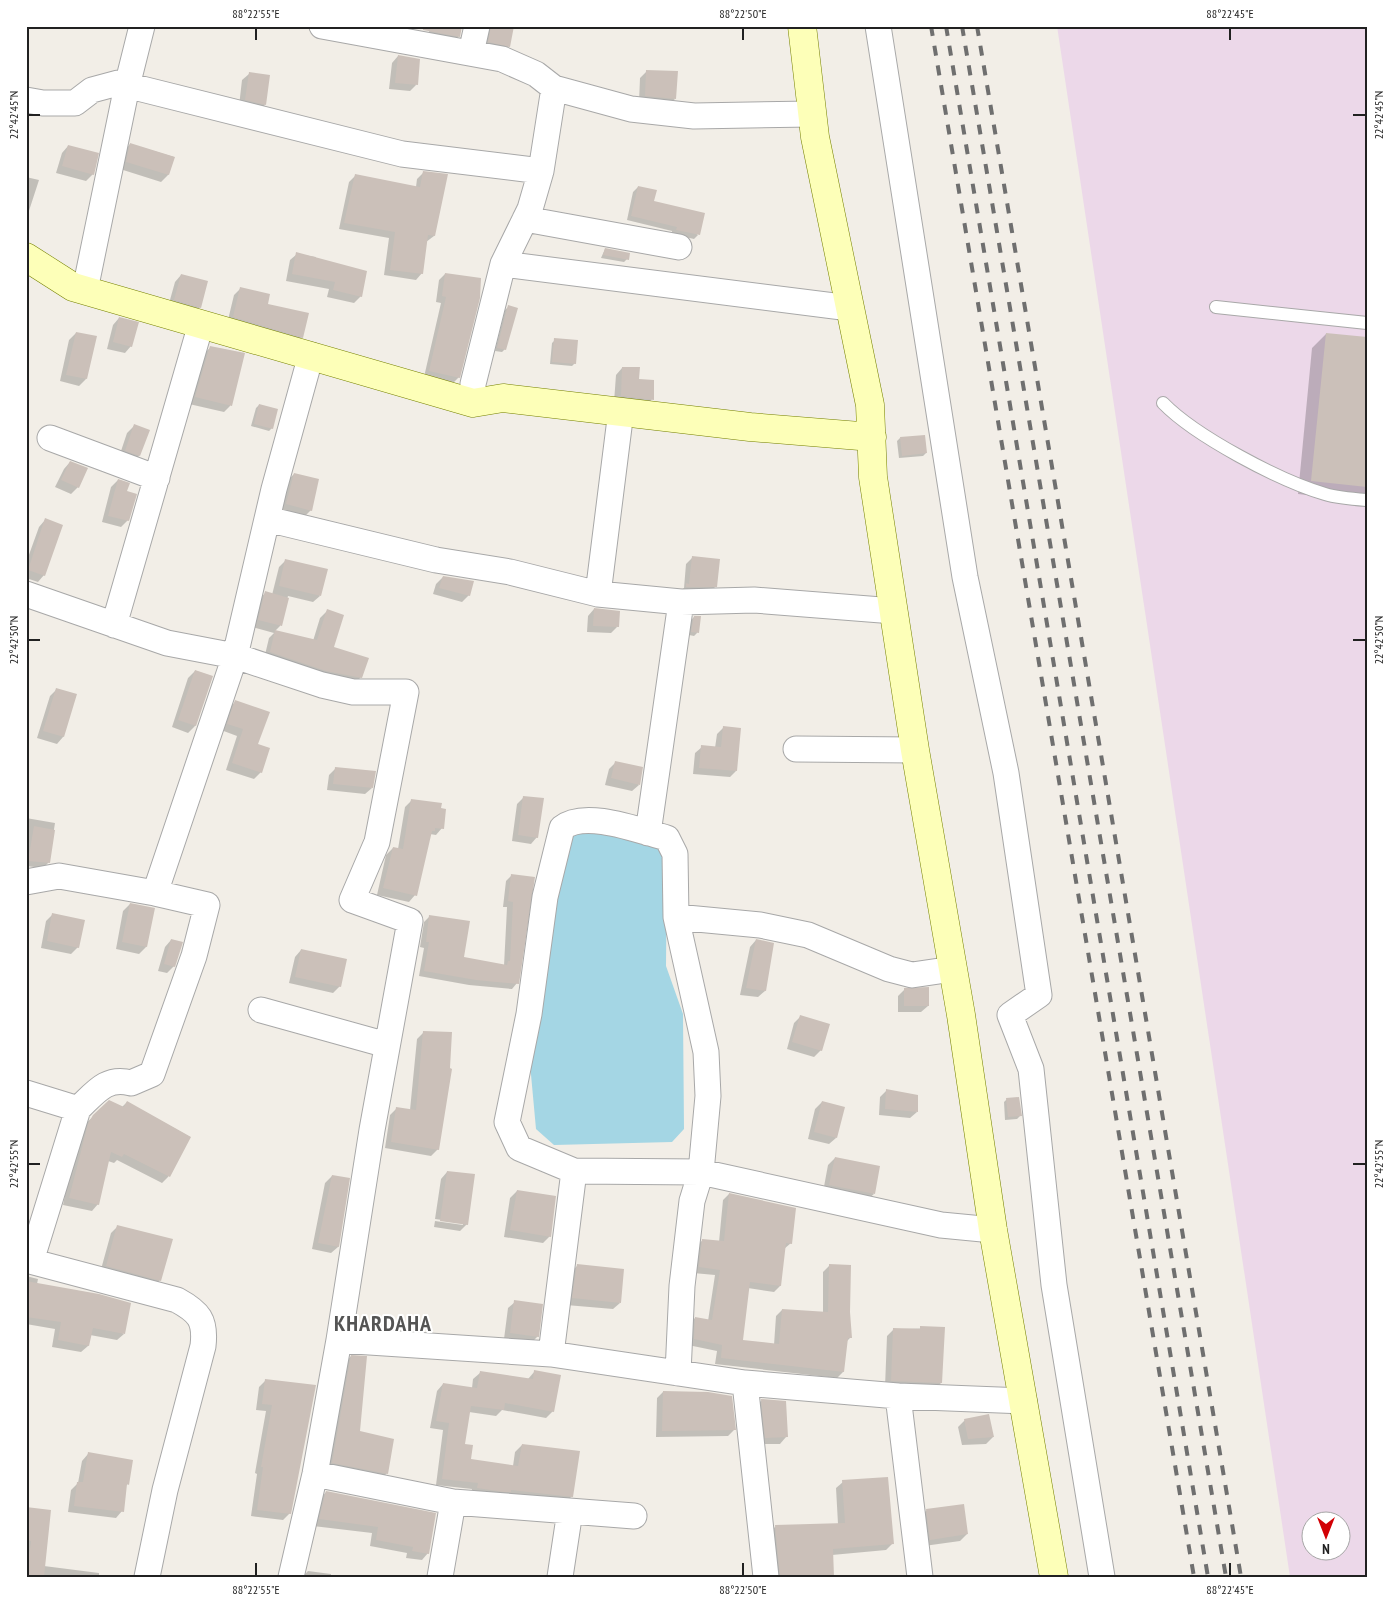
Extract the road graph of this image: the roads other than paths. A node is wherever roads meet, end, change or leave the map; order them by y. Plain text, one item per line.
1 (142, 26) edge
2 (322, 26) edge
3 (477, 26) edge
4 (802, 26) edge
5 (878, 26) edge
6 (471, 54) junction
7 (127, 86) junction
8 (554, 88) junction
9 (26, 100) edge
10 (812, 114) junction
11 (541, 171) junction
12 (525, 219) junction
13 (679, 247) dead end
14 (26, 258) edge
15 (503, 264) junction
16 (85, 290) junction
17 (1216, 307) dead end
18 (850, 308) junction
19 (1367, 323) edge
20 (201, 324) junction
21 (311, 355) junction
22 (473, 403) junction
23 (1163, 403) dead end
24 (621, 411) junction
25 (872, 437) junction
26 (50, 438) dead end
27 (157, 478) junction
28 (1367, 500) edge
29 (266, 519) junction
30 (26, 594) edge
31 (598, 594) junction
32 (681, 602) junction
33 (894, 611) junction
34 (114, 624) junction
35 (235, 656) junction
36 (796, 749) dead end
37 (915, 750) junction
38 (648, 833) junction
39 (26, 882) edge
40 (155, 893) junction
41 (676, 917) junction
42 (953, 969) junction
43 (261, 1010) dead end
44 (388, 1045) junction
45 (26, 1093) edge
46 (78, 1109) junction
47 (574, 1172) junction
48 (701, 1172) junction
49 (993, 1230) junction
50 (28, 1260) edge
51 (340, 1340) junction
52 (551, 1354) junction
53 (678, 1373) junction
54 (745, 1383) junction
55 (898, 1396) junction
56 (1024, 1401) junction
57 (315, 1474) junction
58 (453, 1502) junction
59 (570, 1511) junction
60 (634, 1516) dead end
61 (147, 1577) edge
62 (291, 1577) edge
63 (440, 1577) edge
64 (560, 1577) edge
65 (766, 1577) edge
66 (920, 1577) edge
67 (1054, 1577) edge
68 (1102, 1577) edge

1 - 7 street
2 - 6 street
3 - 6 street
4 - 10 street
5 - 68 street
6 - 8 street
7 - 9 street
7 - 11 street
7 - 16 street
8 - 10 street
8 - 11 street
10 - 18 street
11 - 12 street
12 - 13 street
12 - 15 street
14 - 16 street
15 - 18 street
15 - 22 street
16 - 20 street
17 - 19 lane
18 - 25 street
20 - 21 street
20 - 27 street
21 - 22 street
21 - 29 street
22 - 24 street
23 - 28 lane
24 - 25 street
24 - 31 street
25 - 33 street
26 - 27 street
27 - 34 street
29 - 31 street
29 - 35 street
30 - 34 street
31 - 32 street
32 - 33 street
32 - 38 street
33 - 37 street
34 - 35 street
35 - 40 street
35 - 44 street
36 - 37 street
37 - 42 street
38 - 41 street
38 - 47 street
39 - 40 street
40 - 46 street
41 - 42 street
41 - 48 street
42 - 49 street
43 - 44 street
44 - 51 street
45 - 46 street
46 - 50 street
47 - 48 street
47 - 52 street
48 - 49 street
48 - 53 street
49 - 56 street
50 - 61 street
51 - 52 street
51 - 57 street
52 - 53 street
53 - 54 street
54 - 55 street
54 - 65 street
55 - 56 street
55 - 66 street
56 - 67 street
57 - 58 street
57 - 62 street
58 - 59 street
58 - 63 street
59 - 60 street
59 - 64 street

